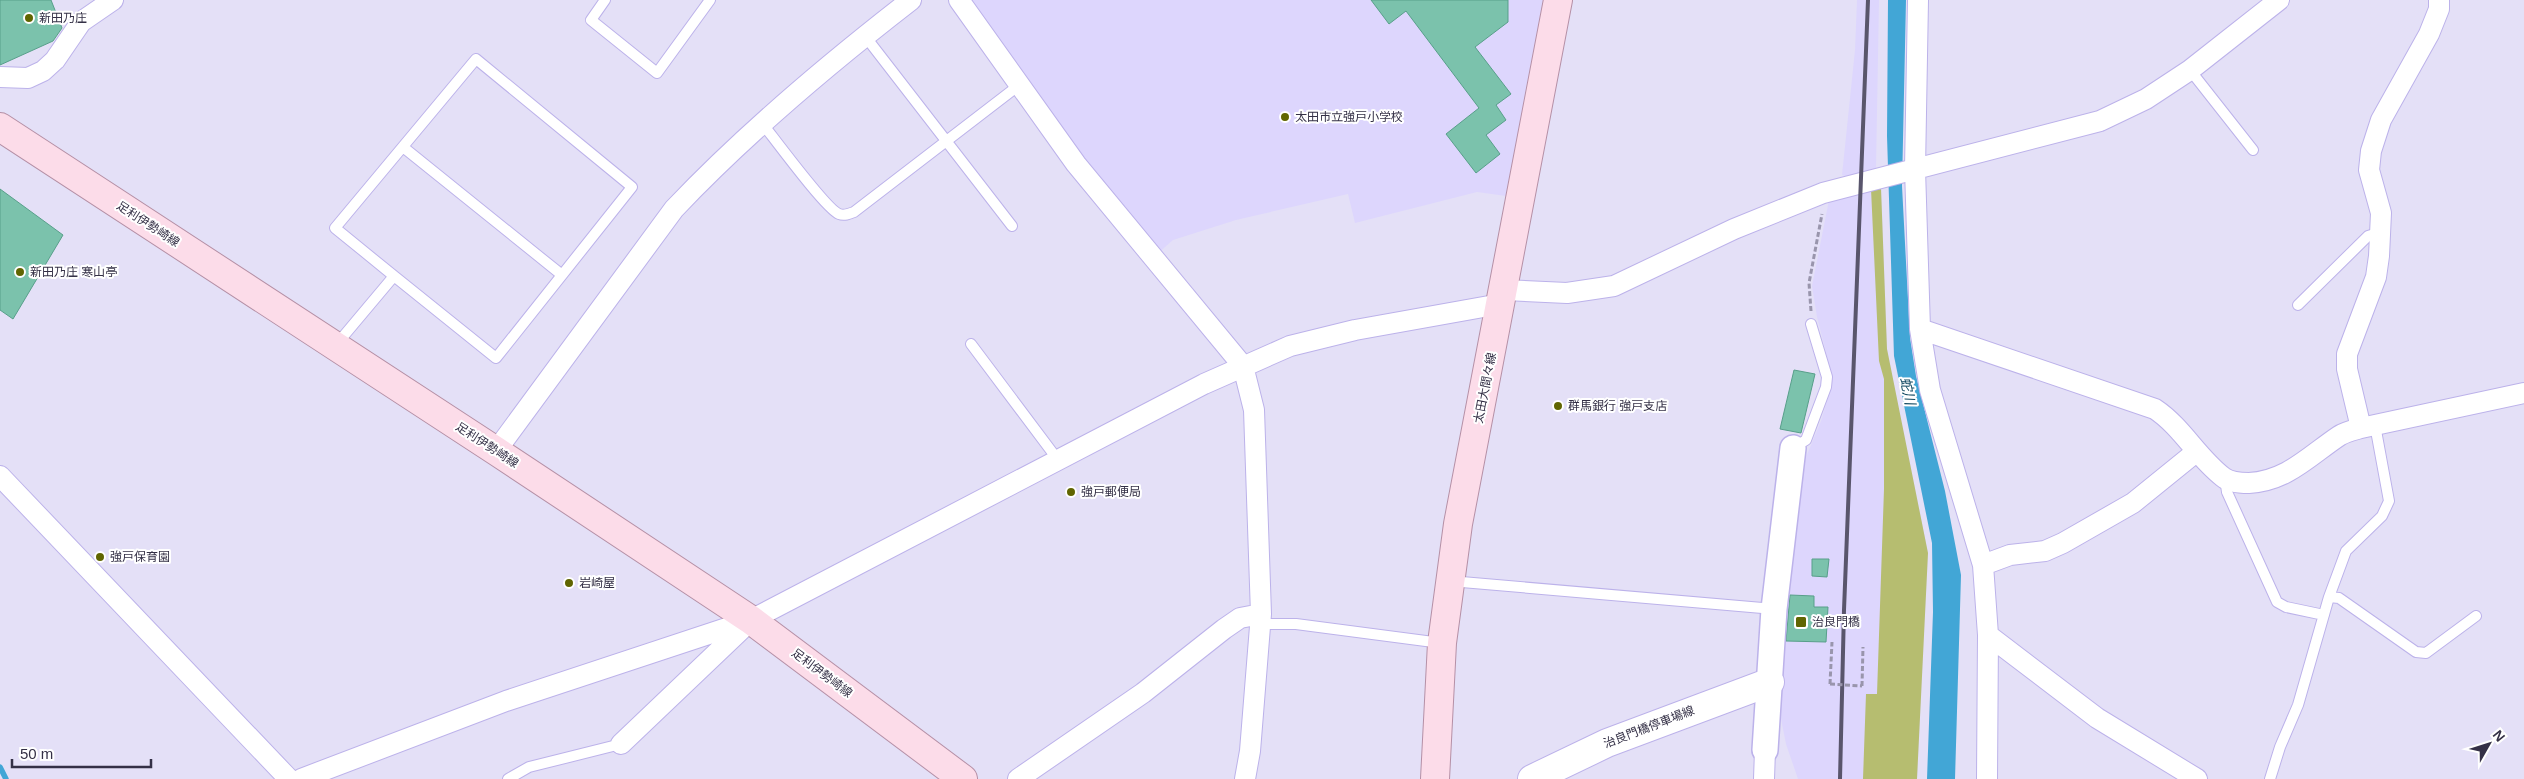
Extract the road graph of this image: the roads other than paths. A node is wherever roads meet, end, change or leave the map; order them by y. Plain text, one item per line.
1 (113, 0) edge
2 (605, 0) edge
3 (710, 0) edge
4 (911, 0) edge
5 (958, 0) edge
6 (1558, 0) edge
7 (1918, 0) edge
8 (2279, 0) edge
9 (2439, 0) edge
10 (865, 36) junction
11 (2190, 70) junction
12 (0, 77) edge
13 (1018, 86) junction
14 (762, 124) junction
15 (0, 128) edge
16 (946, 141) junction
17 (403, 147) junction
18 (2253, 150) dead end
19 (1912, 170) junction
20 (1012, 226) dead end
21 (2382, 232) junction
22 (562, 275) junction
23 (394, 276) junction
24 (1502, 298) junction
25 (2298, 304) dead end
26 (1811, 324) road end
27 (1920, 329) junction
28 (971, 344) dead end
29 (336, 346) junction
30 (1243, 366) junction
31 (2524, 393) edge
32 (2368, 427) junction
33 (1793, 448) joint
34 (496, 451) junction
35 (2196, 452) junction
36 (1058, 460) junction
37 (0, 476) edge
38 (2225, 478) junction
39 (1983, 565) junction
40 (1449, 581) junction
41 (2329, 597) junction
42 (1774, 609) junction
43 (2324, 615) junction
44 (2476, 616) dead end
45 (1261, 619) junction
46 (751, 620) junction
47 (1988, 636) junction
48 (1442, 643) junction
49 (1770, 682) junction
50 (621, 744) joint
51 (1765, 750) joint
52 (290, 779) edge
53 (301, 779) edge
54 (508, 779) edge
55 (963, 779) edge
56 (1018, 779) edge
57 (1245, 779) edge
58 (1435, 779) edge
59 (1532, 779) edge
60 (1764, 779) edge
61 (1987, 779) edge
62 (2197, 779) edge
63 (2270, 779) edge

1 - 12 street
2 - 3 lane
4 - 10 street
5 - 13 street
6 - 24 main road, 太田大間々線
7 - 19 street
8 - 11 street
9 - 21 street
10 - 14 street
10 - 16 lane
11 - 18 lane
11 - 19 street
13 - 16 lane
13 - 30 street
14 - 16 lane
14 - 34 street
15 - 29 main road, 足利伊勢崎線
16 - 20 lane
17 - 22 lane
17 - 22 lane
17 - 23 lane
19 - 24 street
19 - 27 street
21 - 25 lane
21 - 32 street
22 - 23 lane
23 - 29 lane
24 - 30 street
24 - 40 main road, 太田大間々線
26 - 33 lane
27 - 35 street
27 - 39 street
28 - 36 lane
29 - 34 main road, 足利伊勢崎線
30 - 36 street
30 - 45 street
31 - 32 street
32 - 38 street
32 - 41 lane
33 - 42 street
34 - 46 main road, 足利伊勢崎線
35 - 38 street
35 - 39 street
36 - 46 street
37 - 52 street
38 - 43 lane
39 - 47 street
40 - 42 lane
40 - 48 main road, 太田大間々線
41 - 43 lane
41 - 44 lane
42 - 49 street
43 - 63 lane
45 - 48 lane
45 - 56 street
45 - 57 street
46 - 50 street
46 - 53 street
46 - 55 main road, 足利伊勢崎線
47 - 61 street
47 - 62 street
48 - 58 main road, 太田大間々線
49 - 51 street
49 - 59 main road, 治良門橋停車場線
50 - 54 lane
51 - 60 street

